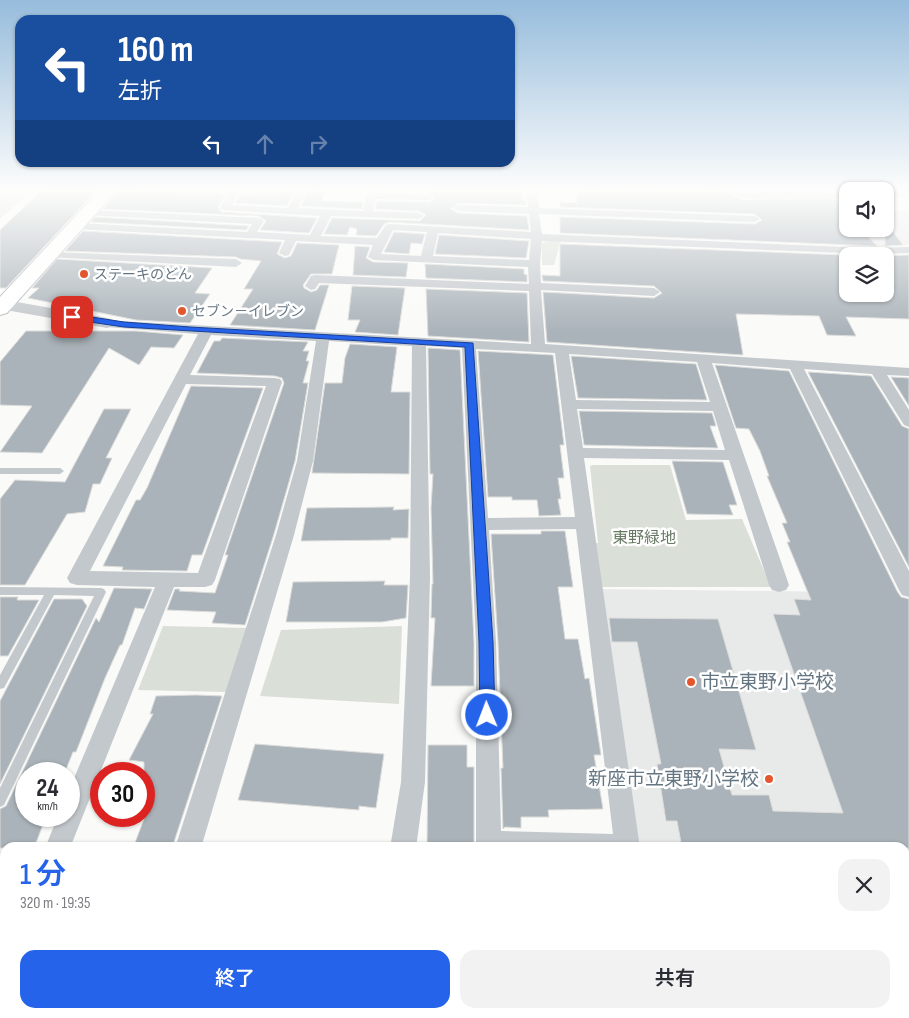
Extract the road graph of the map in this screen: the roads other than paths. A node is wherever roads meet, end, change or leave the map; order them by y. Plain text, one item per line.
1 (537, 237) edge
2 (67, 238) edge
3 (198, 238) edge
4 (285, 238) edge
5 (292, 238) junction
6 (314, 238) joint
7 (383, 238) edge
8 (431, 238) edge
9 (455, 238) edge
10 (512, 238) edge
11 (549, 238) edge
12 (380, 242) junction
13 (193, 244) dead end
14 (476, 246) junction
15 (909, 250) edge
16 (285, 254) dead end
17 (51, 255) junction
18 (426, 259) junction
19 (236, 263) dead end
20 (534, 264) junction
21 (311, 286) dead end
22 (535, 287) junction
23 (589, 289) junction
24 (648, 295) dead end
25 (589, 302) dead end
26 (1, 306) edge
27 (107, 323) joint
28 (206, 331) junction
29 (323, 337) junction
30 (418, 343) junction
31 (470, 345) junction
32 (538, 348) junction
33 (562, 350) junction
34 (703, 359) junction
35 (795, 365) junction
36 (877, 370) junction
37 (909, 372) edge
38 (181, 379) junction
39 (569, 404) junction
40 (720, 408) junction
41 (907, 416) edge
42 (575, 453) junction
43 (735, 454) junction
44 (0, 470) edge
45 (60, 471) dead end
46 (480, 524) junction
47 (584, 524) junction
48 (167, 580) junction
49 (779, 585) dead end
50 (909, 590) edge
51 (0, 591) edge
52 (51, 591) junction
53 (0, 685) edge
54 (0, 801) edge
55 (59, 842) edge
56 (190, 842) edge
57 (404, 842) edge
58 (490, 842) edge
59 (626, 842) edge

1 - 20 street
2 - 17 main road
3 - 13 street
4 - 5 street
5 - 6 street
5 - 16 street
6 - 12 street
7 - 12 street
8 - 18 street
9 - 14 street
10 - 14 street
11 - 15 street
12 - 18 street
14 - 18 street
14 - 20 street
17 - 19 street
17 - 26 main road
20 - 22 street
21 - 22 street
22 - 23 street
22 - 32 street
23 - 24 street
23 - 25 street
26 - 27 street
27 - 28 street
28 - 29 street
28 - 38 street
29 - 30 street
29 - 56 street
30 - 31 street
30 - 57 street
31 - 32 street
31 - 46 street
32 - 33 street
33 - 34 street
33 - 39 street
34 - 35 street
34 - 40 street
35 - 36 street
35 - 50 street
36 - 37 street
36 - 41 street
38 - 48 street
38 - 48 street
39 - 40 street
39 - 42 street
40 - 43 street
42 - 43 street
42 - 47 street
43 - 49 street
44 - 45 lane
46 - 47 street
46 - 58 street
47 - 59 street
48 - 55 street
51 - 52 lane
52 - 53 lane
52 - 54 lane

